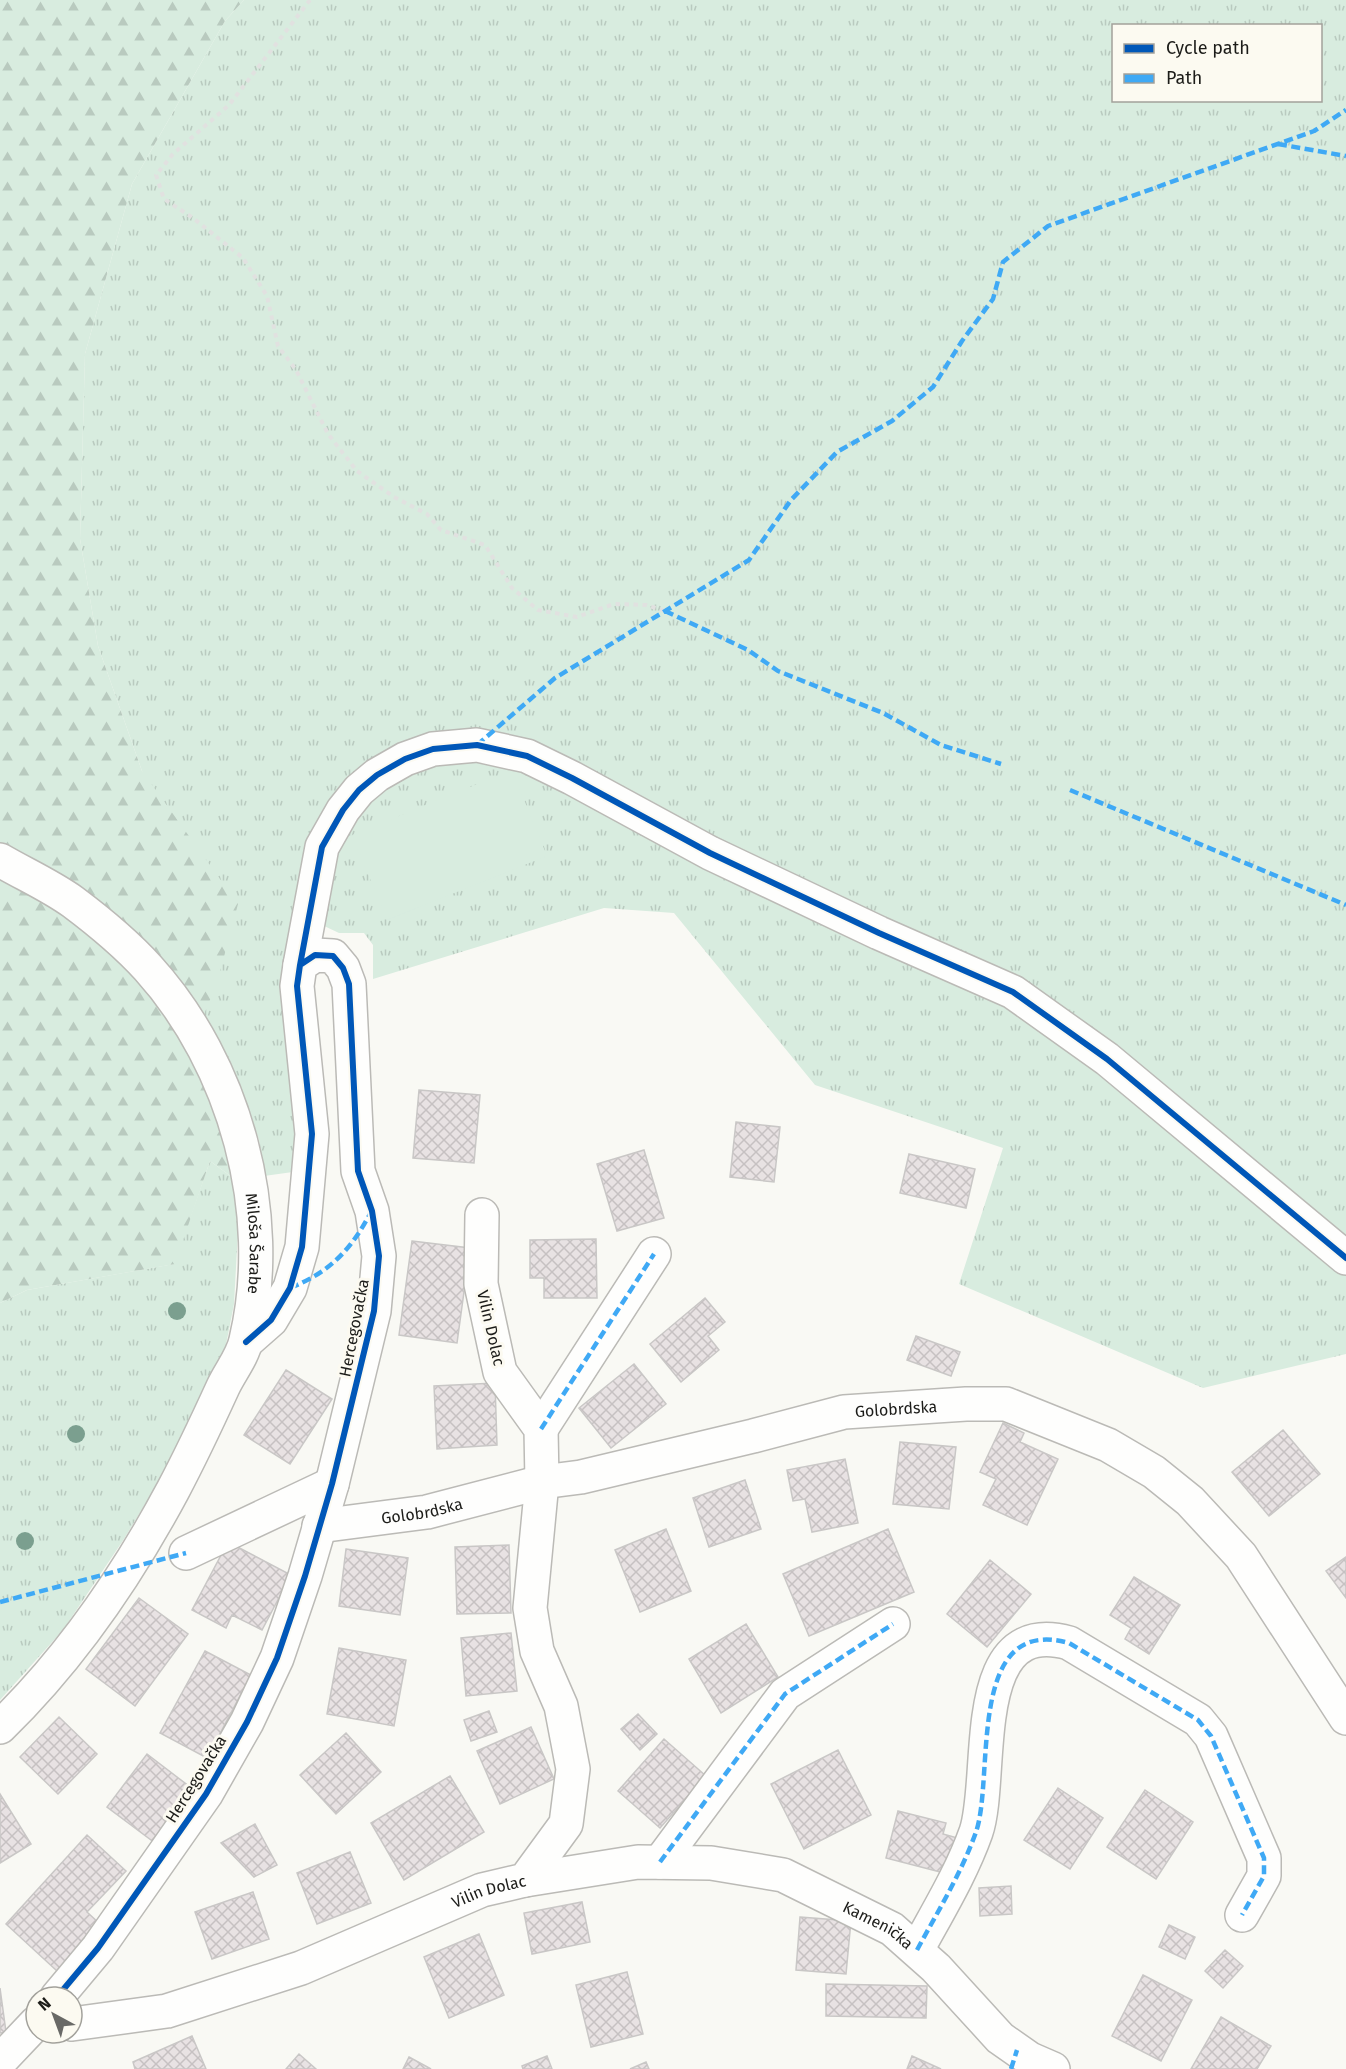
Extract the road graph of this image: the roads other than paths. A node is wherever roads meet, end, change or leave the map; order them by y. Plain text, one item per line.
1 (0, 860) edge
2 (300, 965) junction
3 (482, 1215) dead end
4 (654, 1254) dead end
5 (1346, 1258) edge
6 (246, 1342) junction
7 (541, 1429) junction
8 (542, 1482) junction
9 (332, 1484) junction
10 (319, 1526) junction
11 (186, 1553) dead end
12 (893, 1624) dead end
13 (1346, 1718) edge
14 (0, 1727) edge
15 (660, 1862) junction
16 (525, 1880) junction
17 (1242, 1916) dead end
18 (916, 1950) junction
19 (67, 1985) edge
20 (84, 2022) edge
21 (24, 2037) edge
22 (1014, 2060) edge
23 (0, 2061) edge
24 (1053, 2069) edge

1 - 6 street, Miloša Šarabe
2 - 5 street
2 - 6 street
2 - 9 street, Hercegovačka
3 - 7 street, Vilin Dolac
4 - 7 street
6 - 14 street, Miloša Šarabe
7 - 8 street, Vilin Dolac
8 - 10 street, Golobrdska
8 - 13 street, Golobrdska
8 - 16 street, Vilin Dolac
9 - 10 street, Hercegovačka
9 - 11 street
10 - 19 street, Hercegovačka
12 - 15 street
15 - 16 street, Kamenička
15 - 18 street, Kamenička
16 - 20 street, Vilin Dolac
17 - 18 street
18 - 22 street, Kamenička
21 - 23 street
22 - 24 street, Kamenička

